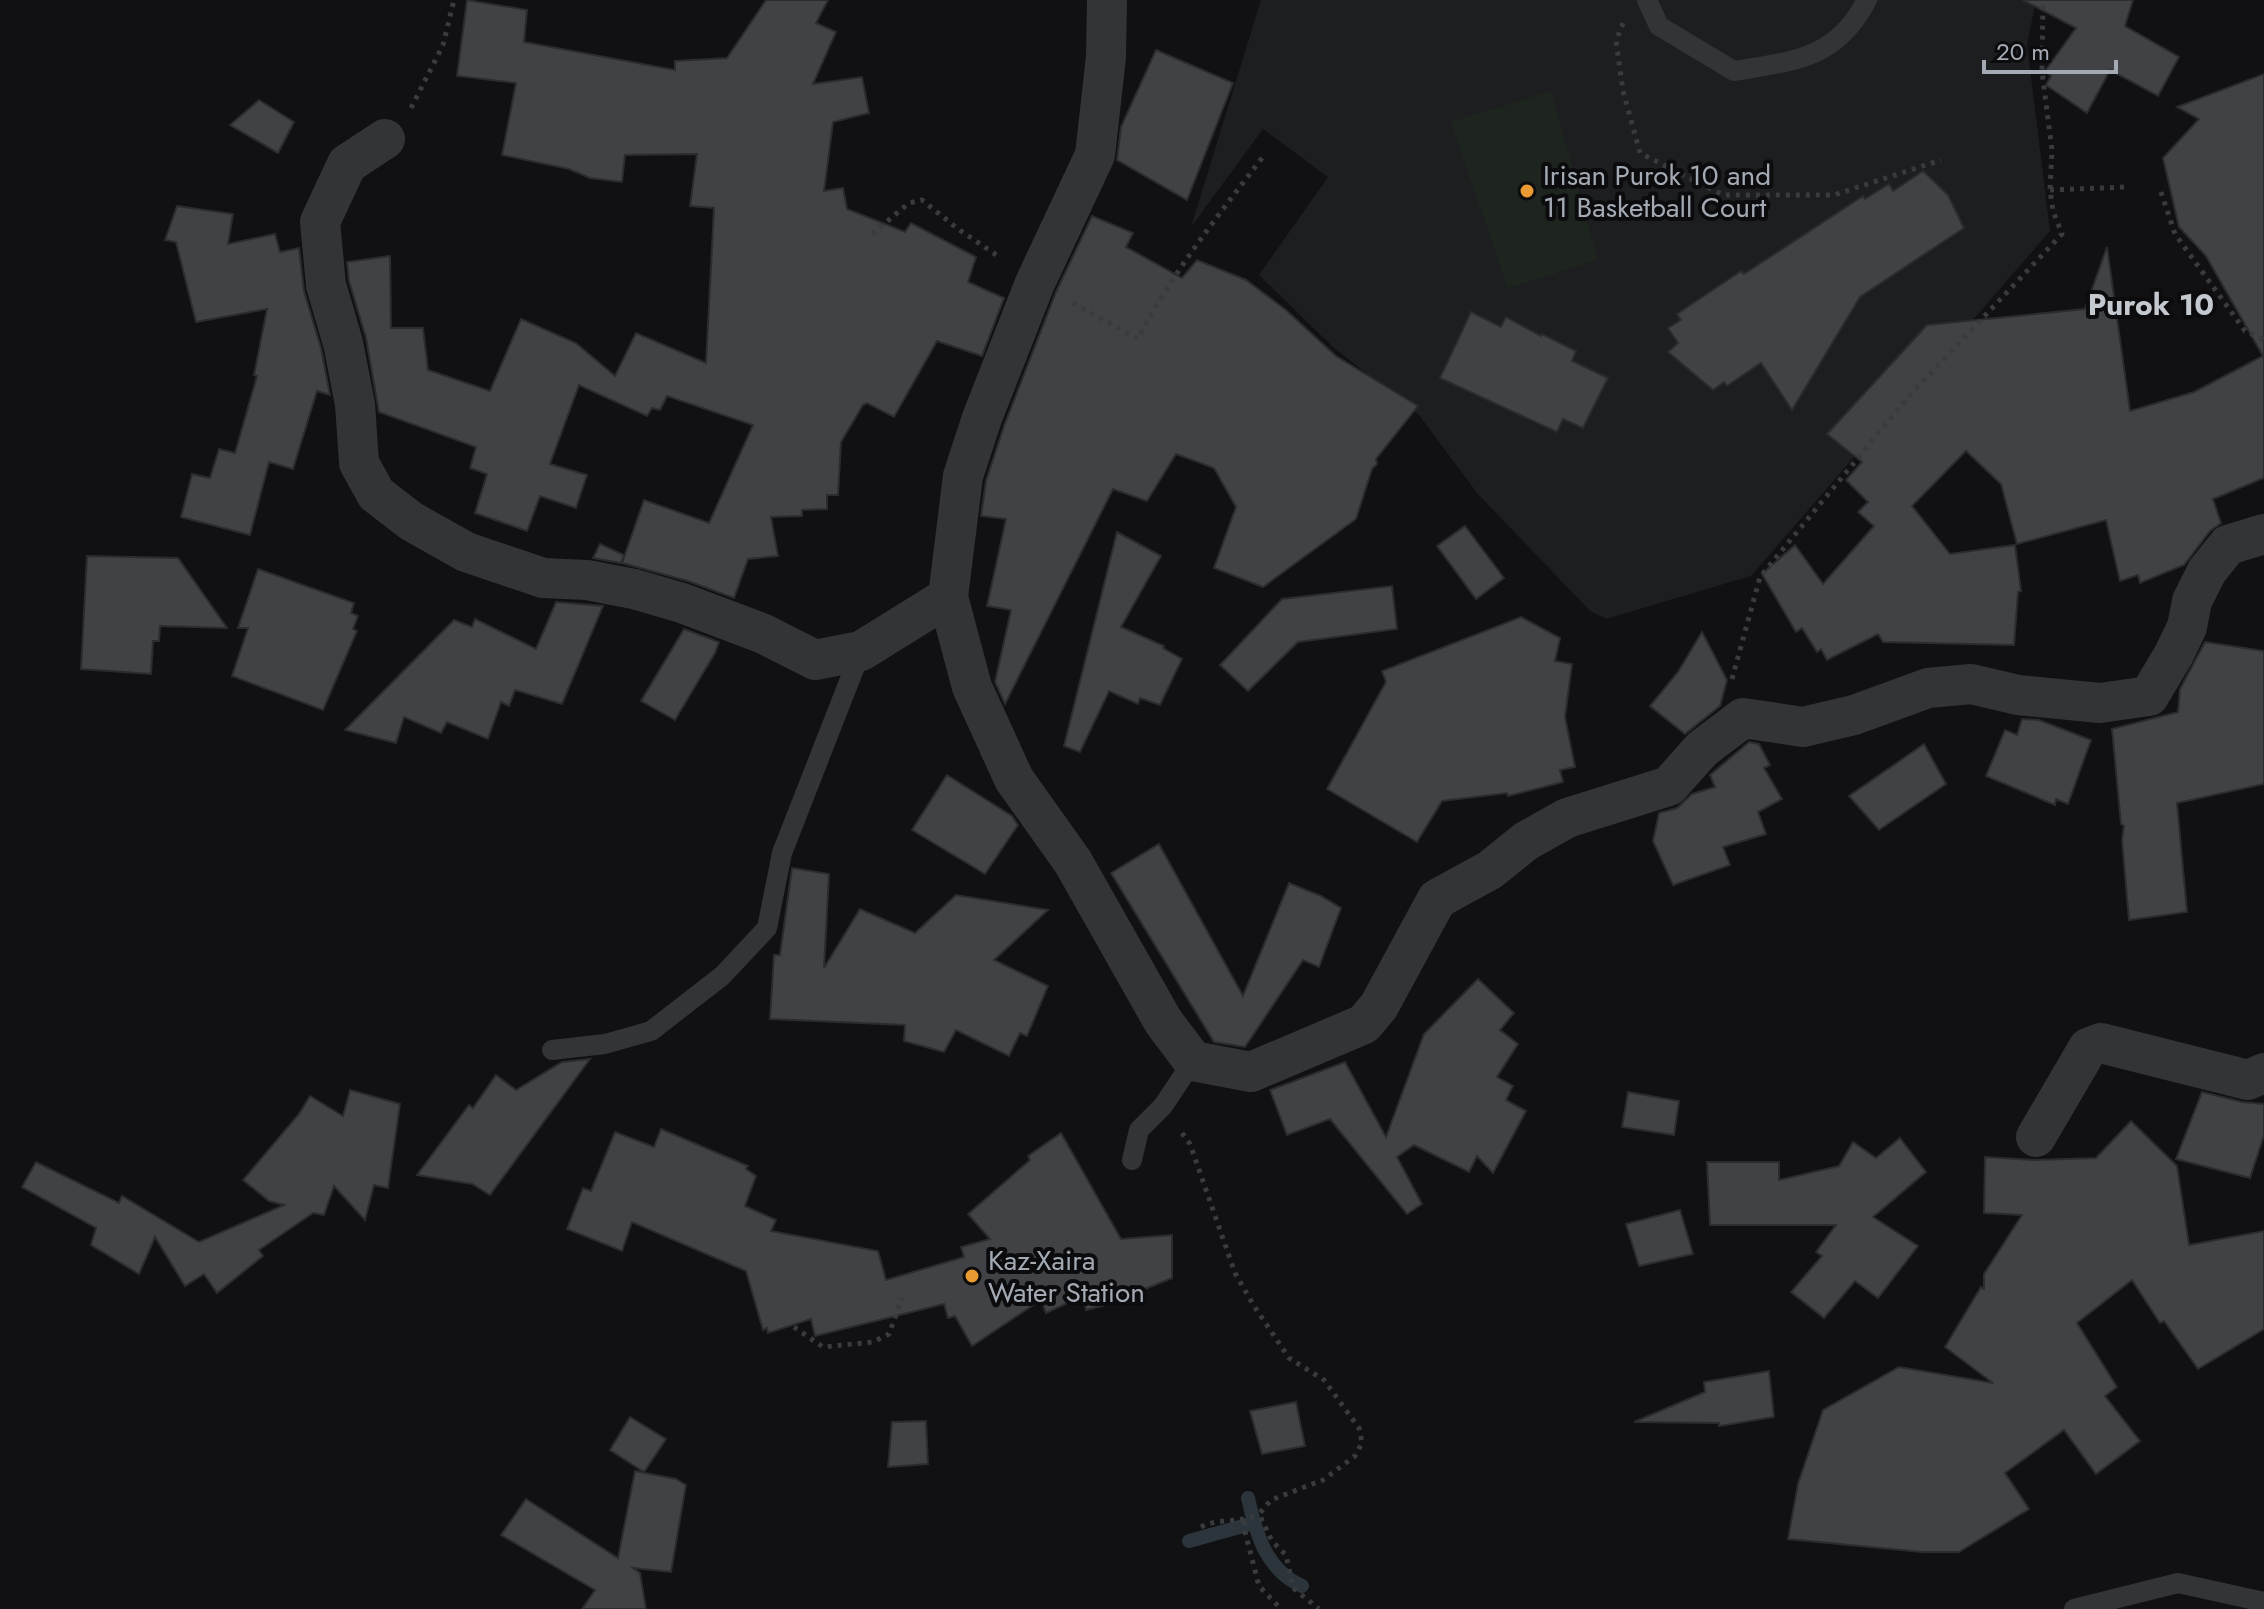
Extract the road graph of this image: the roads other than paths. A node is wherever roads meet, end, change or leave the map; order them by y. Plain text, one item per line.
1 (1107, 0) edge
2 (1647, 0) edge
3 (1867, 0) edge
4 (385, 139) road end
5 (2264, 534) edge
6 (948, 597) junction
7 (861, 651) junction
8 (552, 1050) dead end
9 (1193, 1061) junction
10 (2264, 1073) edge
11 (2036, 1137) dead end
12 (1132, 1160) dead end
13 (2264, 1602) edge
14 (2074, 1609) edge

1 - 6 street
2 - 3 lane
4 - 7 street
5 - 9 street
6 - 7 street
6 - 9 street
7 - 8 lane
9 - 12 lane
10 - 11 street
13 - 14 lane

